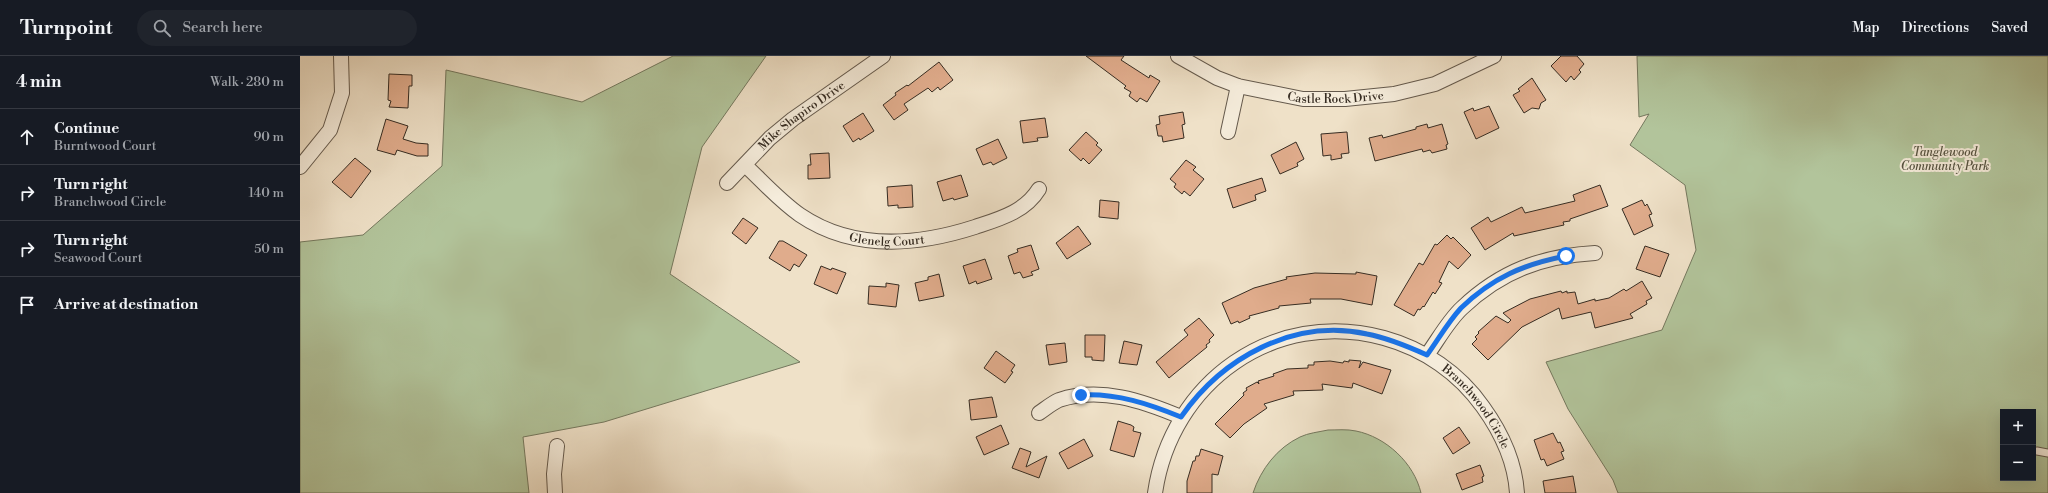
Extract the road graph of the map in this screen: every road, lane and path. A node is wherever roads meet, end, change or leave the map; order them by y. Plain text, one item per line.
1 (340, 56) edge
2 (884, 56) edge
3 (1178, 56) edge
4 (1494, 56) edge
5 (1238, 86) junction
6 (1228, 132) dead end
7 (746, 166) junction
8 (300, 167) edge
9 (727, 183) dead end
10 (1039, 189) dead end
11 (1595, 253) dead end
12 (1427, 355) junction
13 (1039, 413) dead end
14 (1181, 417) junction
15 (557, 446) dead end
16 (2038, 451) dead end
17 (2048, 453) edge
18 (554, 493) edge
19 (1155, 493) edge
20 (1517, 493) edge

1 - 8 street
2 - 7 street, Mike Shapiro Drive
3 - 5 street, Castle Rock Drive
4 - 5 street, Castle Rock Drive
5 - 6 street
7 - 9 street, Mike Shapiro Drive
7 - 10 street, Glenelg Court
11 - 12 street
12 - 14 street, Branchwood Circle
12 - 20 street, Branchwood Circle
13 - 14 street
14 - 19 street, Branchwood Circle
15 - 18 street
16 - 17 lane

